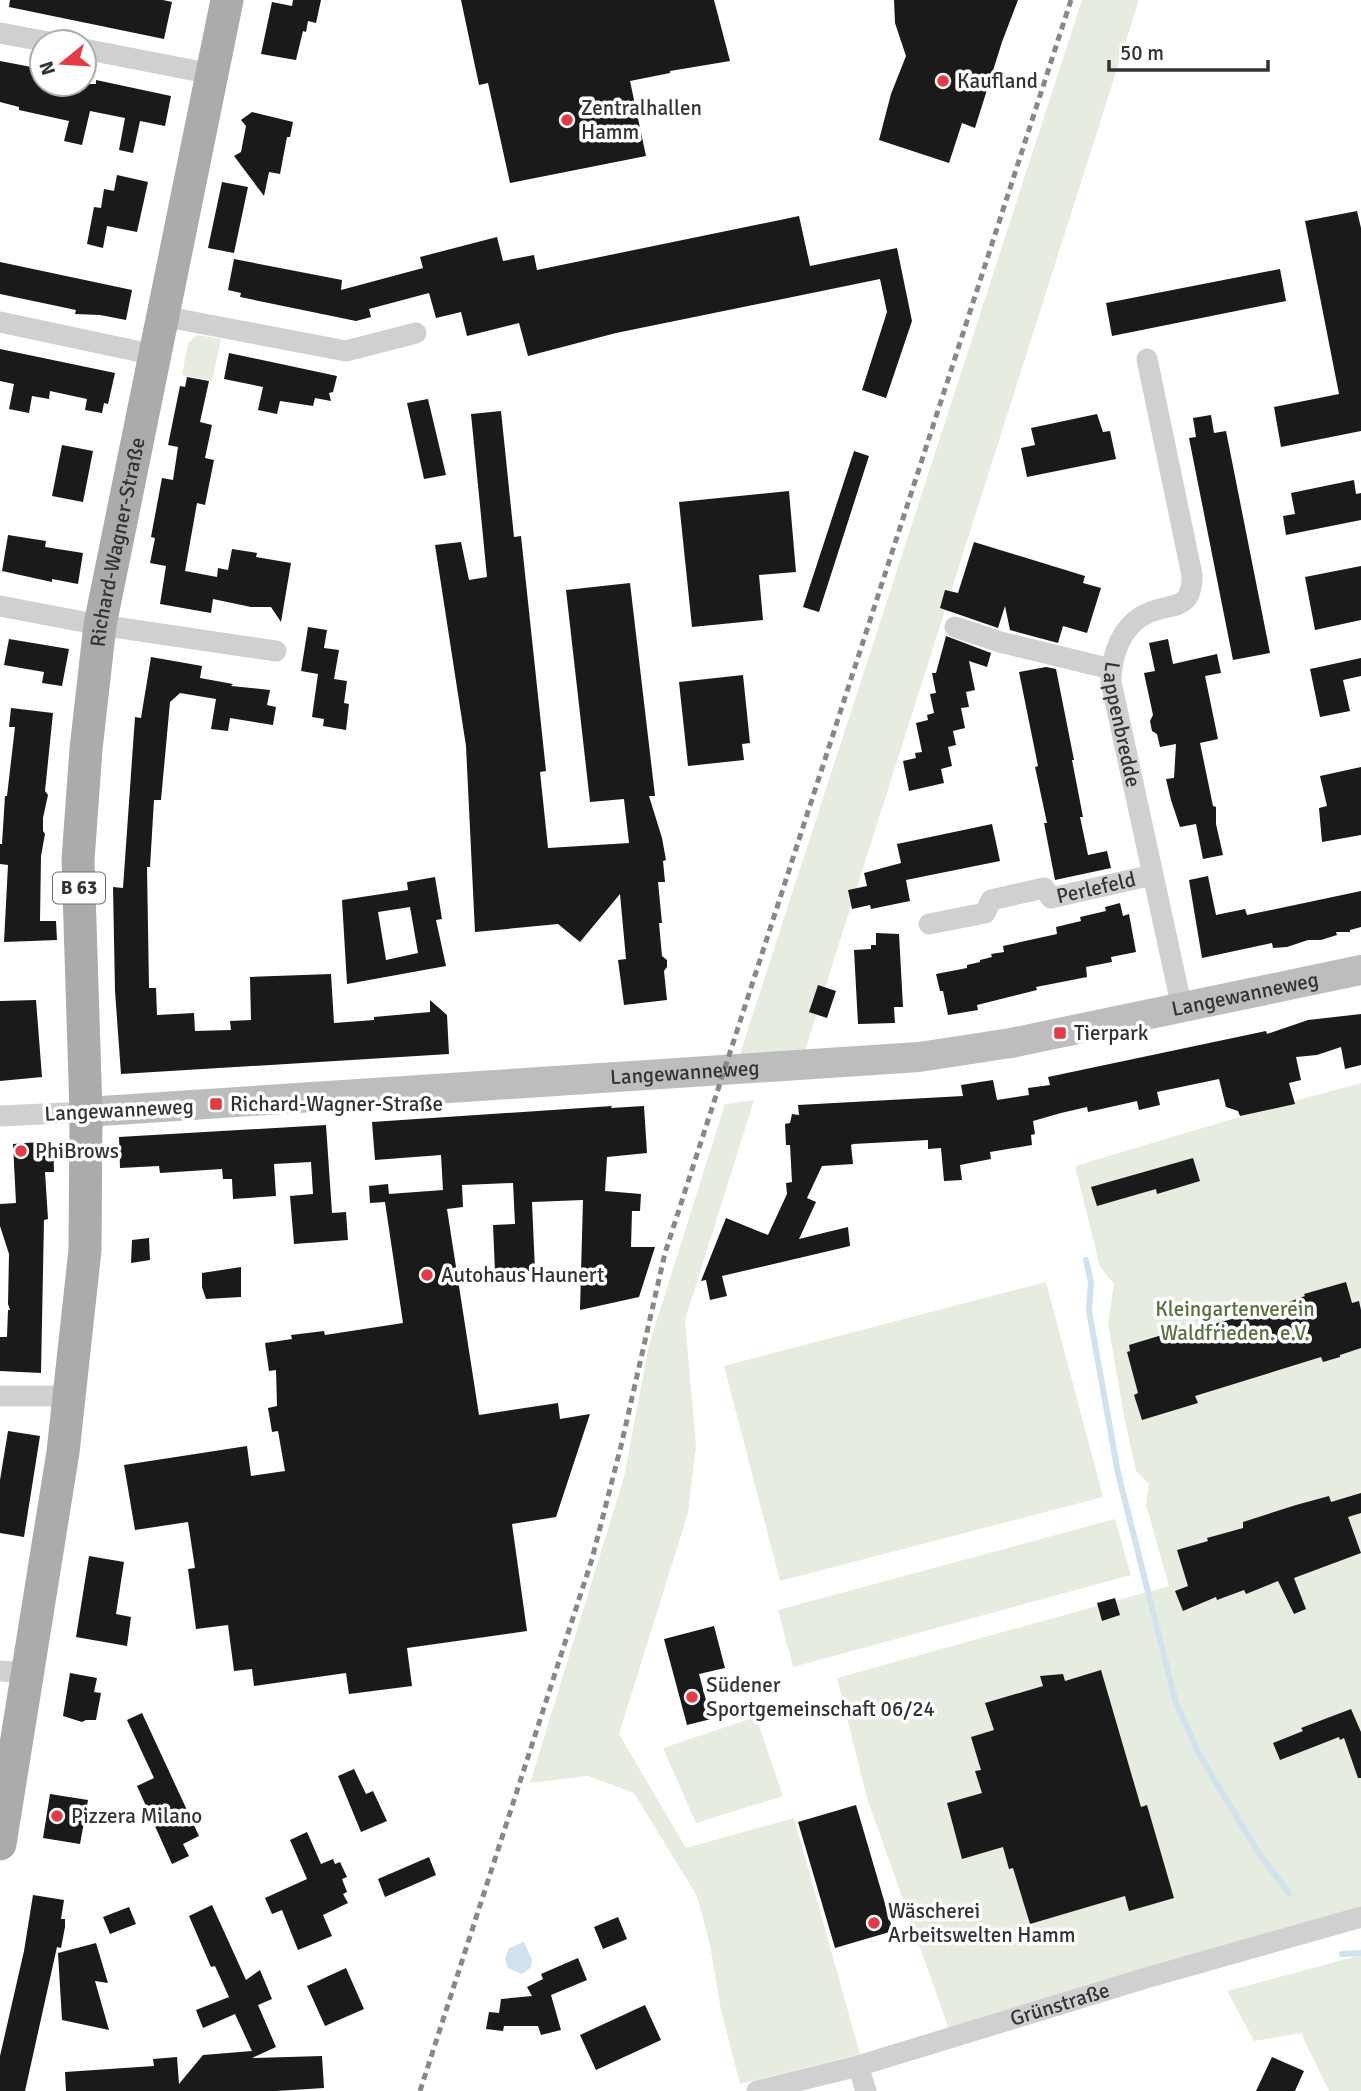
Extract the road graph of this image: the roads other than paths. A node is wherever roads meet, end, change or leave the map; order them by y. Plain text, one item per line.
1 (227, 0) edge
2 (0, 33) edge
3 (28, 38) edge
4 (98, 52) edge
5 (212, 74) junction
6 (162, 316) junction
7 (0, 322) edge
8 (416, 333) dead end
9 (155, 355) junction
10 (1147, 359) dead end
11 (0, 606) edge
12 (100, 625) junction
13 (955, 627) dead end
14 (276, 651) dead end
15 (1111, 669) junction
16 (1152, 875) junction
17 (929, 925) dead end
18 (1361, 970) edge
19 (1182, 1008) junction
20 (86, 1112) junction
21 (0, 1116) edge
22 (0, 1396) edge
23 (69, 1396) junction
24 (14, 1672) edge
25 (0, 1844) edge
26 (1361, 1917) edge
27 (858, 2066) junction
28 (757, 2091) edge
29 (866, 2091) edge

1 - 5 main road, Richard-Wagner-Straße / B 63
2 - 3 street
4 - 5 street
5 - 6 main road, Richard-Wagner-Straße / B 63
6 - 8 street
6 - 9 main road, Richard-Wagner-Straße / B 63
7 - 9 street
9 - 12 main road, Richard-Wagner-Straße / B 63
10 - 15 street, Lappenbredde
11 - 12 street
12 - 14 street
12 - 20 main road, Richard-Wagner-Straße / B 63
13 - 15 street
15 - 16 street, Lappenbredde
16 - 17 street, Perlefeld
16 - 19 street, Lappenbredde
18 - 19 street, Langewanneweg
19 - 20 street, Langewanneweg
20 - 21 street, Langewanneweg
20 - 23 main road, Richard-Wagner-Straße / B 63
22 - 23 street
23 - 24 main road, Richard-Wagner-Straße / B 63
24 - 25 main road, Richard-Wagner-Straße / B 63
26 - 27 street, Grünstraße
27 - 28 street, Grünstraße
27 - 29 street

